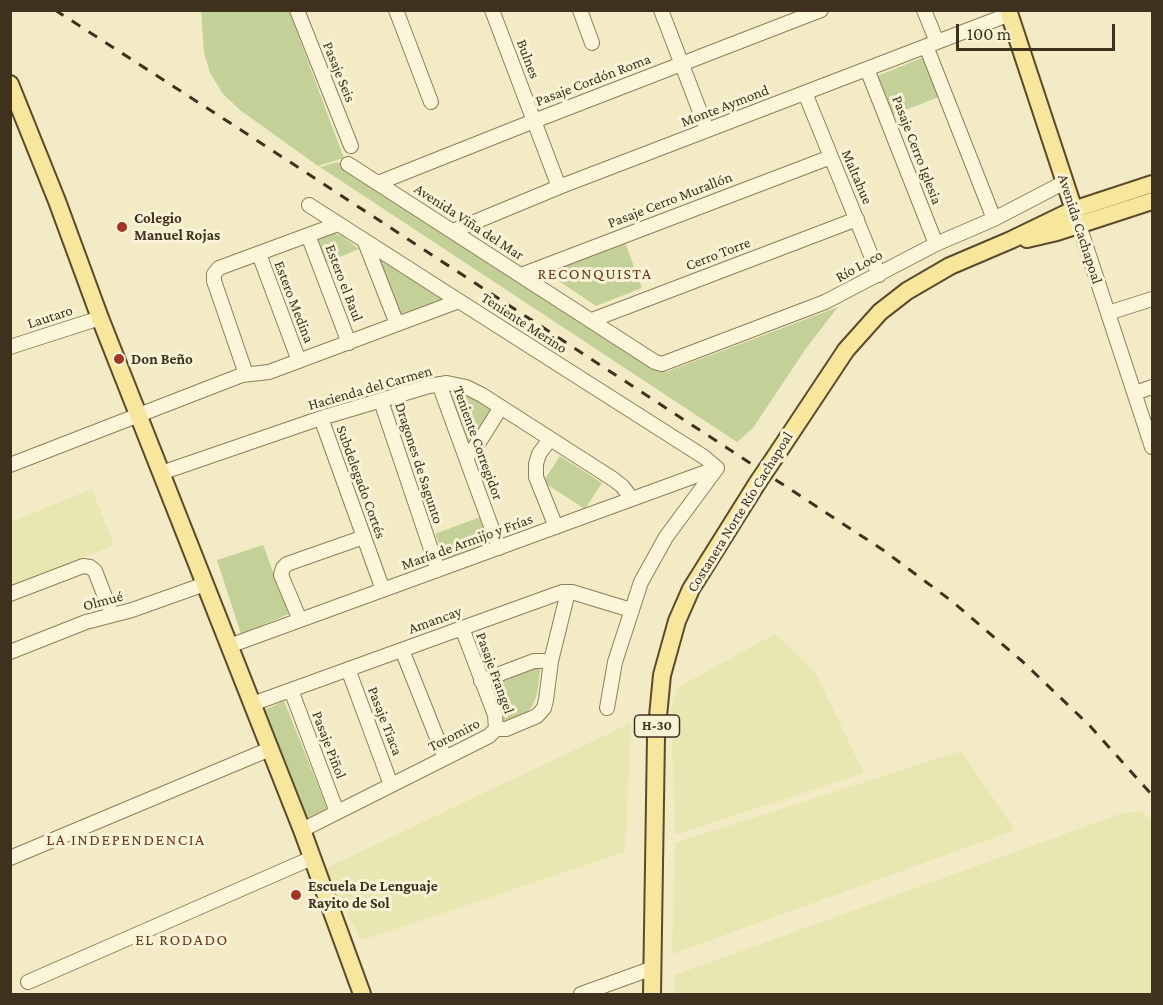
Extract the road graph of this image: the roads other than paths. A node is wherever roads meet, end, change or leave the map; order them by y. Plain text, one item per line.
1 (297, 10) edge
2 (396, 10) edge
3 (492, 10) edge
4 (580, 10) edge
5 (661, 10) edge
6 (821, 10) edge
7 (924, 10) edge
8 (1009, 12) edge
9 (592, 43) dead end
10 (932, 44) junction
11 (681, 65) junction
12 (867, 69) junction
13 (10, 84) edge
14 (805, 93) junction
15 (431, 102) dead end
16 (534, 121) junction
17 (707, 130) junction
18 (351, 146) dead end
19 (831, 157) junction
20 (348, 164) dead end
21 (1065, 182) junction
22 (378, 183) junction
23 (1152, 184) edge
24 (559, 187) junction
25 (1152, 201) edge
26 (309, 205) dead end
27 (1076, 218) junction
28 (857, 219) junction
29 (994, 219) junction
30 (338, 224) junction
31 (453, 231) junction
32 (308, 235) junction
33 (365, 242) junction
34 (936, 244) junction
35 (259, 254) junction
36 (521, 275) junction
37 (879, 275) junction
38 (1152, 299) edge
39 (459, 301) junction
40 (1108, 313) junction
41 (100, 318) junction
42 (592, 320) junction
43 (397, 324) junction
44 (349, 343) junction
45 (10, 347) edge
46 (299, 361) junction
47 (662, 364) joint
48 (246, 374) junction
49 (439, 384) junction
50 (1152, 387) edge
51 (1135, 393) junction
52 (381, 400) junction
53 (501, 407) junction
54 (138, 415) junction
55 (321, 418) junction
56 (550, 439) junction
57 (1152, 447) edge
58 (466, 458) junction
59 (10, 465) edge
60 (717, 468) junction
61 (161, 472) junction
62 (632, 500) junction
63 (556, 527) junction
64 (364, 537) junction
65 (499, 548) junction
66 (438, 570) junction
67 (205, 584) junction
68 (383, 590) junction
69 (568, 591) junction
70 (10, 594) edge
71 (631, 610) junction
72 (111, 615) junction
73 (300, 620) junction
74 (462, 628) junction
75 (229, 646) junction
76 (402, 650) junction
77 (10, 652) edge
78 (551, 660) junction
79 (348, 669) junction
80 (481, 681) junction
81 (291, 690) junction
82 (252, 704) junction
83 (607, 708) dead end
84 (496, 729) junction
85 (270, 749) junction
86 (445, 758) junction
87 (391, 785) junction
88 (337, 812) junction
89 (302, 830) junction
90 (10, 858) edge
91 (312, 858) junction
92 (653, 968) junction
93 (28, 982) dead end
94 (363, 994) edge
95 (581, 994) edge
96 (652, 994) edge

1 - 18 street, Pasaje Seis
2 - 15 street
3 - 16 street, Bulnes
4 - 9 street
5 - 11 street
6 - 11 street, Pasaje Cordón Roma
7 - 10 street
8 - 10 street, Monte Aymond
8 - 21 main road, Avenida Cachapoal
10 - 12 street, Monte Aymond
10 - 29 street
11 - 16 street, Pasaje Cordón Roma
11 - 17 street
12 - 14 street, Monte Aymond
12 - 34 street, Pasaje Cerro Iglesia
13 - 41 main road
14 - 17 street, Monte Aymond
14 - 19 street, Maltahue
16 - 22 street, Pasaje Cordón Roma
16 - 24 street, Bulnes
17 - 24 street, Monte Aymond
19 - 28 street, Maltahue
19 - 36 street, Pasaje Cerro Murallón
20 - 22 street, Avenida Viña del Mar
21 - 27 main road, Avenida Cachapoal
21 - 29 street, Río Loco
22 - 31 street, Avenida Viña del Mar
23 - 27 main road, Costanera Norte Río Cachapoal / H-30
24 - 31 street, Monte Aymond
25 - 27 main road, Costanera Norte Río Cachapoal / H-30
26 - 30 street
27 - 40 street, Avenida Cachapoal
27 - 92 main road, Costanera Norte Río Cachapoal / H-30, bridge
28 - 37 street, Maltahue
28 - 42 street, Cerro Torre
29 - 34 street, Río Loco
30 - 32 street
30 - 33 street
31 - 36 street, Avenida Viña del Mar
32 - 35 street
32 - 44 street, Estero el Baul
33 - 39 street
33 - 43 street
34 - 37 street, Río Loco
35 - 46 street, Estero Medina
35 - 48 street
36 - 42 street, Avenida Viña del Mar
37 - 47 street, Río Loco
38 - 40 street
39 - 43 street, Teniente Merino
39 - 60 street, Teniente Merino
40 - 51 street, Avenida Cachapoal
41 - 45 street, Lautaro
41 - 54 main road
42 - 47 street, Avenida Viña del Mar
43 - 44 street, Teniente Merino
44 - 46 street, Teniente Merino
46 - 48 street, Teniente Merino
48 - 54 street, Teniente Merino
49 - 52 street, Hacienda del Carmen
49 - 53 street, Hacienda del Carmen
49 - 58 street, Teniente Corregidor
50 - 51 street
51 - 57 street, Avenida Cachapoal
52 - 55 street, Hacienda del Carmen
52 - 66 street, Dragones de Sagunto
53 - 56 street, Hacienda del Carmen
53 - 58 street
54 - 59 street, Teniente Merino
54 - 61 main road
55 - 61 street, Hacienda del Carmen
55 - 64 street, Subdelegado Cortés
56 - 62 street, Hacienda del Carmen
56 - 63 street
58 - 65 street, Teniente Corregidor
60 - 62 street, María de Armijo y Frías
60 - 71 street
61 - 67 main road
62 - 63 street, María de Armijo y Frías
63 - 65 street, María de Armijo y Frías
64 - 68 street, Subdelegado Cortés
64 - 73 street
65 - 66 street, María de Armijo y Frías
66 - 68 street, María de Armijo y Frías
67 - 72 street, Olmué
67 - 75 main road
68 - 73 street, María de Armijo y Frías
69 - 71 street
69 - 74 street, Amancay
69 - 78 street, Toromiro
70 - 72 street
71 - 83 street
72 - 77 street, Olmué
73 - 75 street, María de Armijo y Frías
74 - 76 street, Amancay
74 - 80 street, Pasaje Frangel
75 - 82 main road
76 - 79 street, Amancay
76 - 86 street
78 - 80 street
78 - 84 street, Toromiro
79 - 81 street, Amancay
79 - 87 street, Pasaje Tiaca
80 - 84 street, Pasaje Frangel
81 - 82 street, Amancay
81 - 88 street, Pasaje Piñol
82 - 85 main road
84 - 86 street, Toromiro
85 - 89 main road
85 - 90 street
86 - 87 street, Toromiro
87 - 88 street, Toromiro
88 - 89 street, Toromiro
89 - 91 main road
91 - 93 street
91 - 94 main road
92 - 95 street
92 - 96 main road, Costanera Norte Río Cachapoal / H-30

